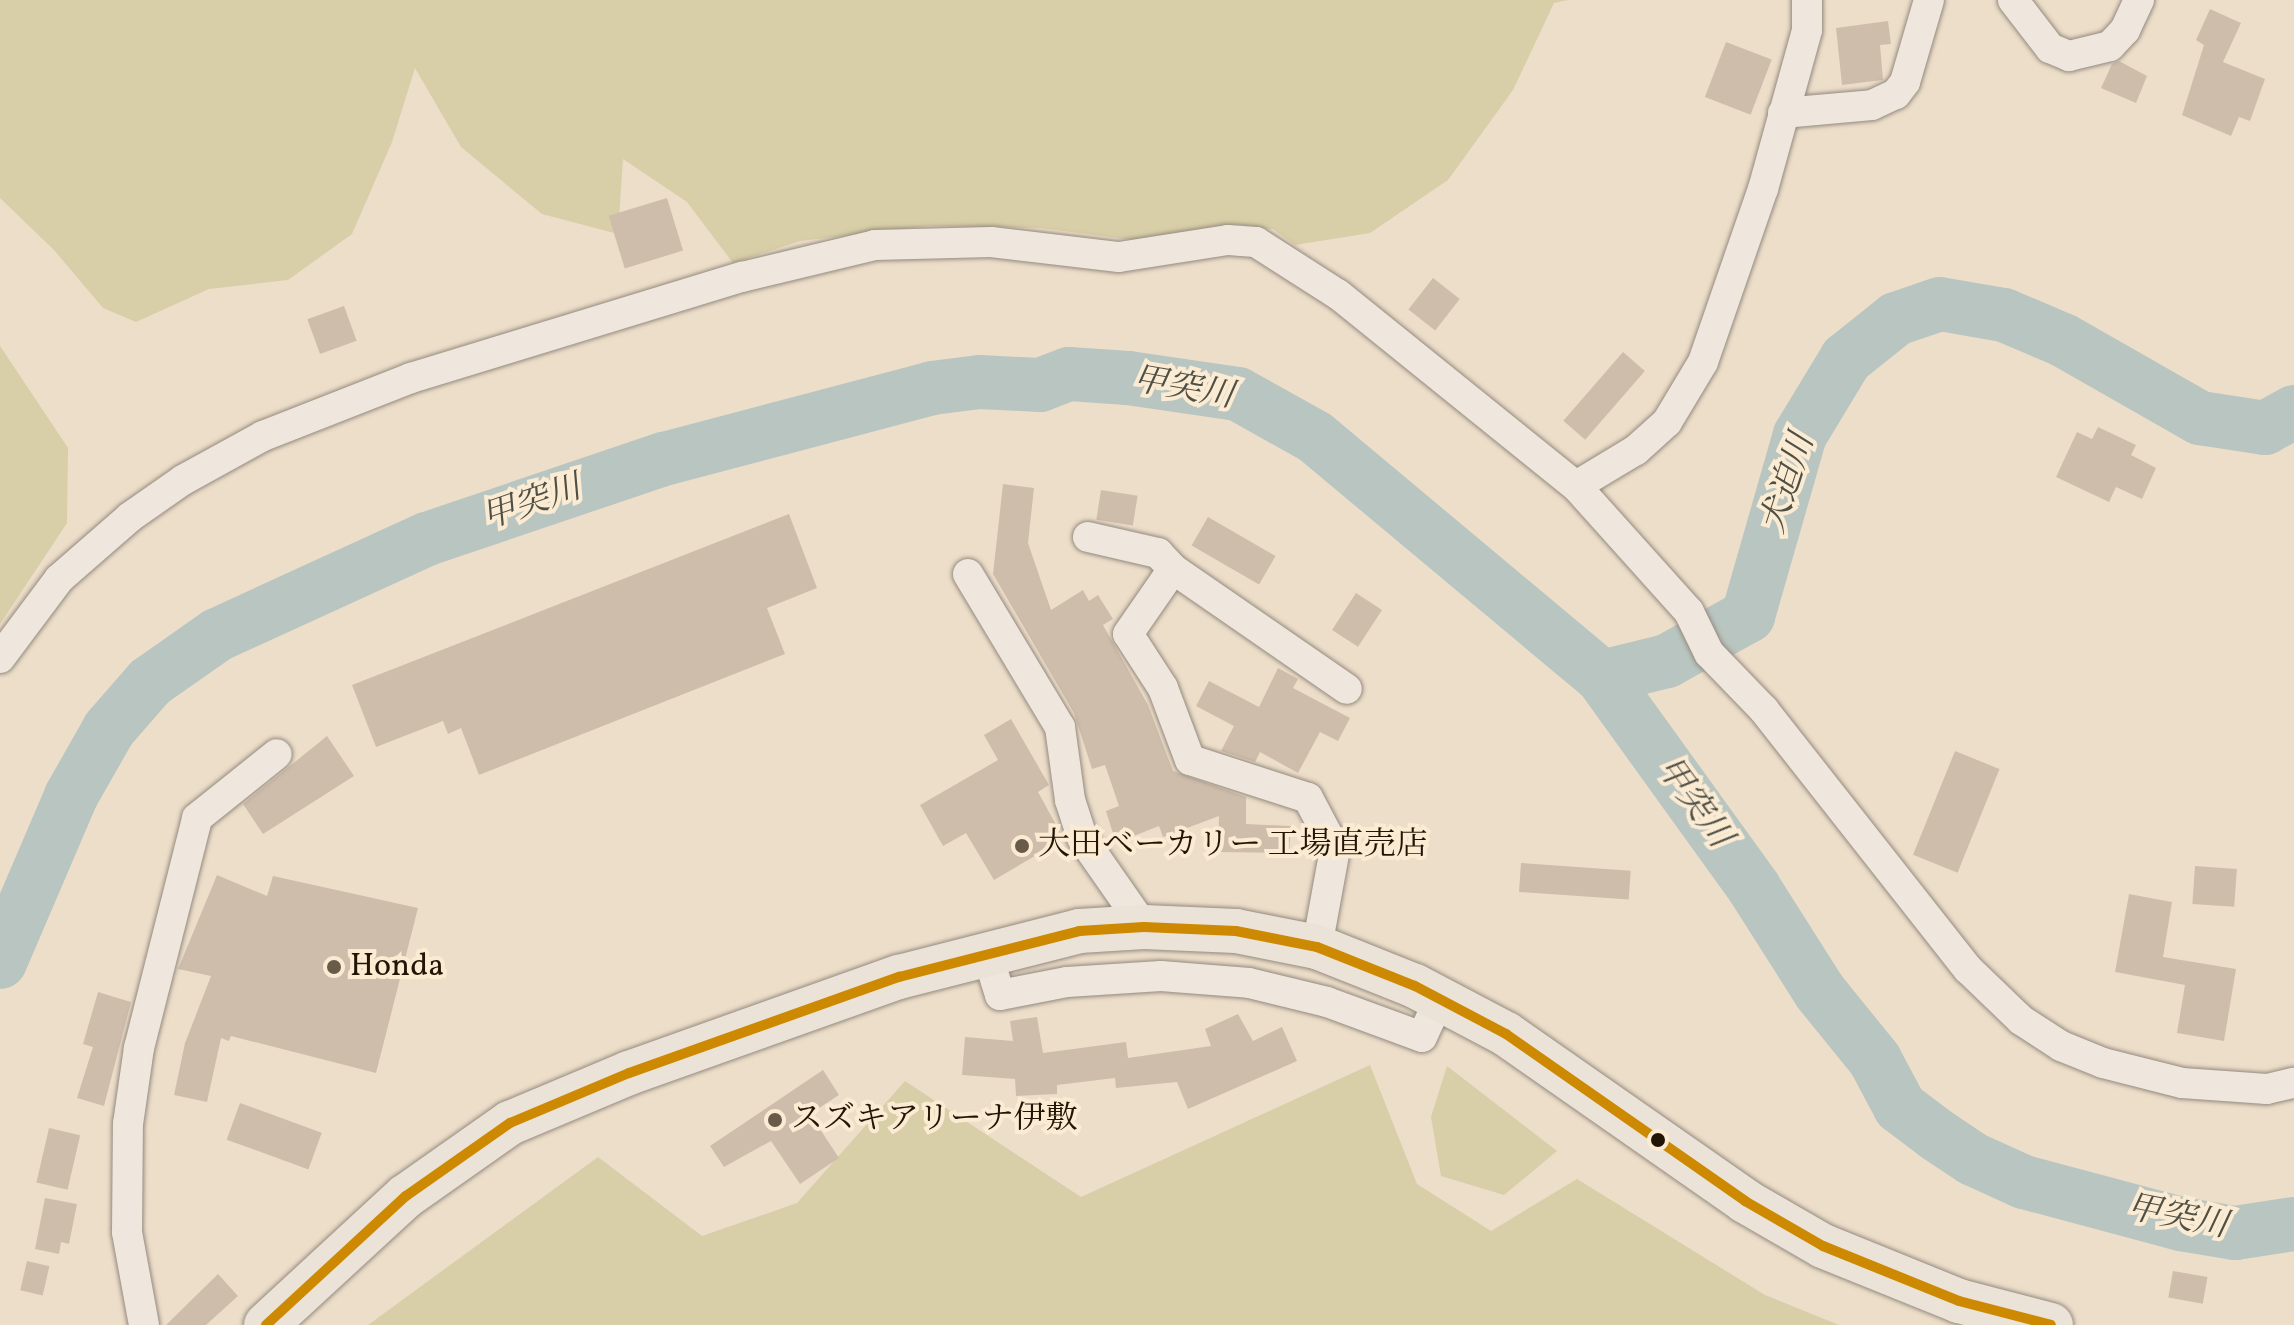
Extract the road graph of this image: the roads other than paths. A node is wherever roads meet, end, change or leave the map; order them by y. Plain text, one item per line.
1 (1807, 0) edge
2 (1929, 0) edge
3 (2013, 0) edge
4 (2139, 0) edge
5 (1783, 113) junction
6 (1576, 486) junction
7 (1088, 537) dead end
8 (1173, 569) junction
9 (968, 574) dead end
10 (0, 658) edge
11 (1347, 689) dead end
12 (277, 754) dead end
13 (1144, 927) junction
14 (1317, 947) junction
15 (987, 953) junction
16 (1440, 998) junction
17 (2294, 1083) edge
18 (144, 1325) edge
19 (266, 1325) edge
20 (2051, 1325) edge

1 - 5 street
2 - 5 street
3 - 4 street
5 - 6 street
6 - 10 street
6 - 17 street
7 - 8 street
8 - 11 street
8 - 14 street
9 - 13 street
12 - 18 street
13 - 14 highway
13 - 15 highway
14 - 16 highway
15 - 16 street
15 - 19 highway
16 - 20 highway

